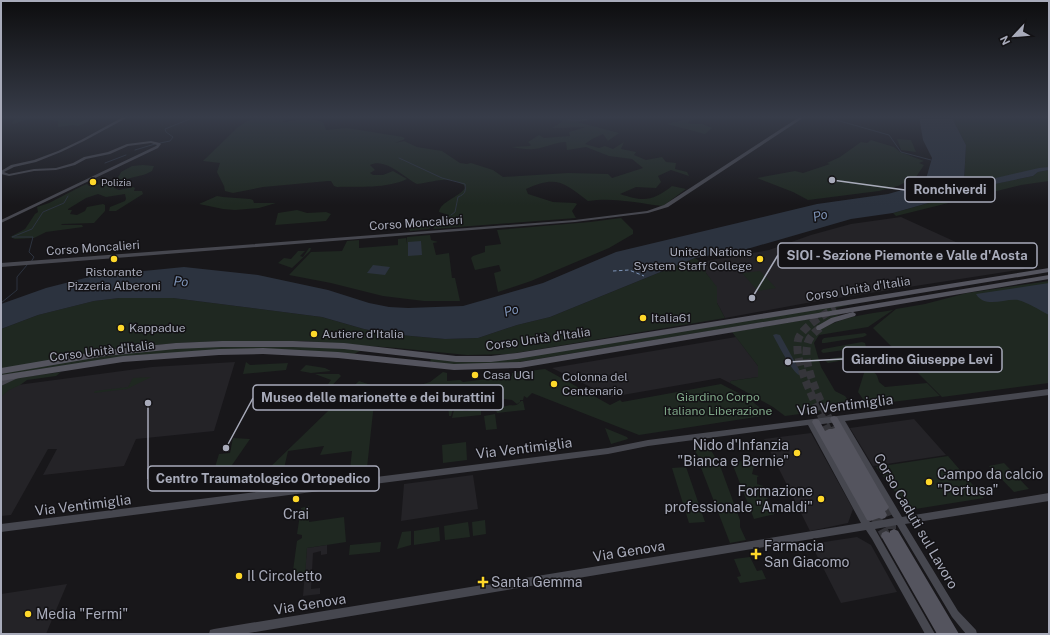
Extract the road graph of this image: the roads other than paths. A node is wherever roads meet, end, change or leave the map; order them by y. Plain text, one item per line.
1 (71, 146) edge
2 (129, 146) edge
3 (157, 146) edge
4 (759, 146) edge
5 (1, 222) edge
6 (1, 265) edge
7 (1049, 270) edge
8 (1004, 277) junction
9 (1049, 277) edge
10 (967, 291) junction
11 (836, 309) tunnel mouth
12 (820, 328) tunnel mouth
13 (422, 355) junction
14 (355, 356) junction
15 (1, 371) edge
16 (19, 375) junction
17 (1, 378) edge
18 (1, 384) edge
19 (1049, 392) edge
20 (837, 419) junction
21 (813, 422) junction
22 (832, 432) tunnel mouth
23 (1049, 496) edge
24 (878, 513) junction
25 (899, 521) junction
26 (867, 526) junction
27 (1, 528) edge
28 (214, 634) edge
29 (930, 634) edge
30 (943, 634) edge
31 (953, 634) edge
32 (972, 634) edge

1 - 2 street
3 - 5 street
4 - 6 street, Corso Moncalieri
7 - 8 main road, Corso Unità d'Italia
8 - 11 main road, Corso Unità d'Italia
8 - 13 main road, Corso Unità d'Italia
9 - 10 main road, Corso Unità d'Italia
10 - 12 main road, Corso Unità d'Italia
10 - 14 main road, Corso Unità d'Italia
13 - 14 main road
13 - 15 main road, Corso Unità d'Italia
14 - 16 main road, Corso Unità d'Italia
16 - 17 main road, Corso Unità d'Italia
16 - 18 street
19 - 20 street, Via Ventimiglia
20 - 21 street, Via Ventimiglia
20 - 24 main road
20 - 25 street, Corso Caduti sul Lavoro
21 - 24 main road
21 - 26 street
21 - 27 street, Via Ventimiglia
22 - 24 main road
23 - 25 street, Via Genova
25 - 26 street, Via Genova
25 - 32 street, Corso Caduti sul Lavoro
26 - 28 street, Via Genova
26 - 29 street
30 - 31 main road

